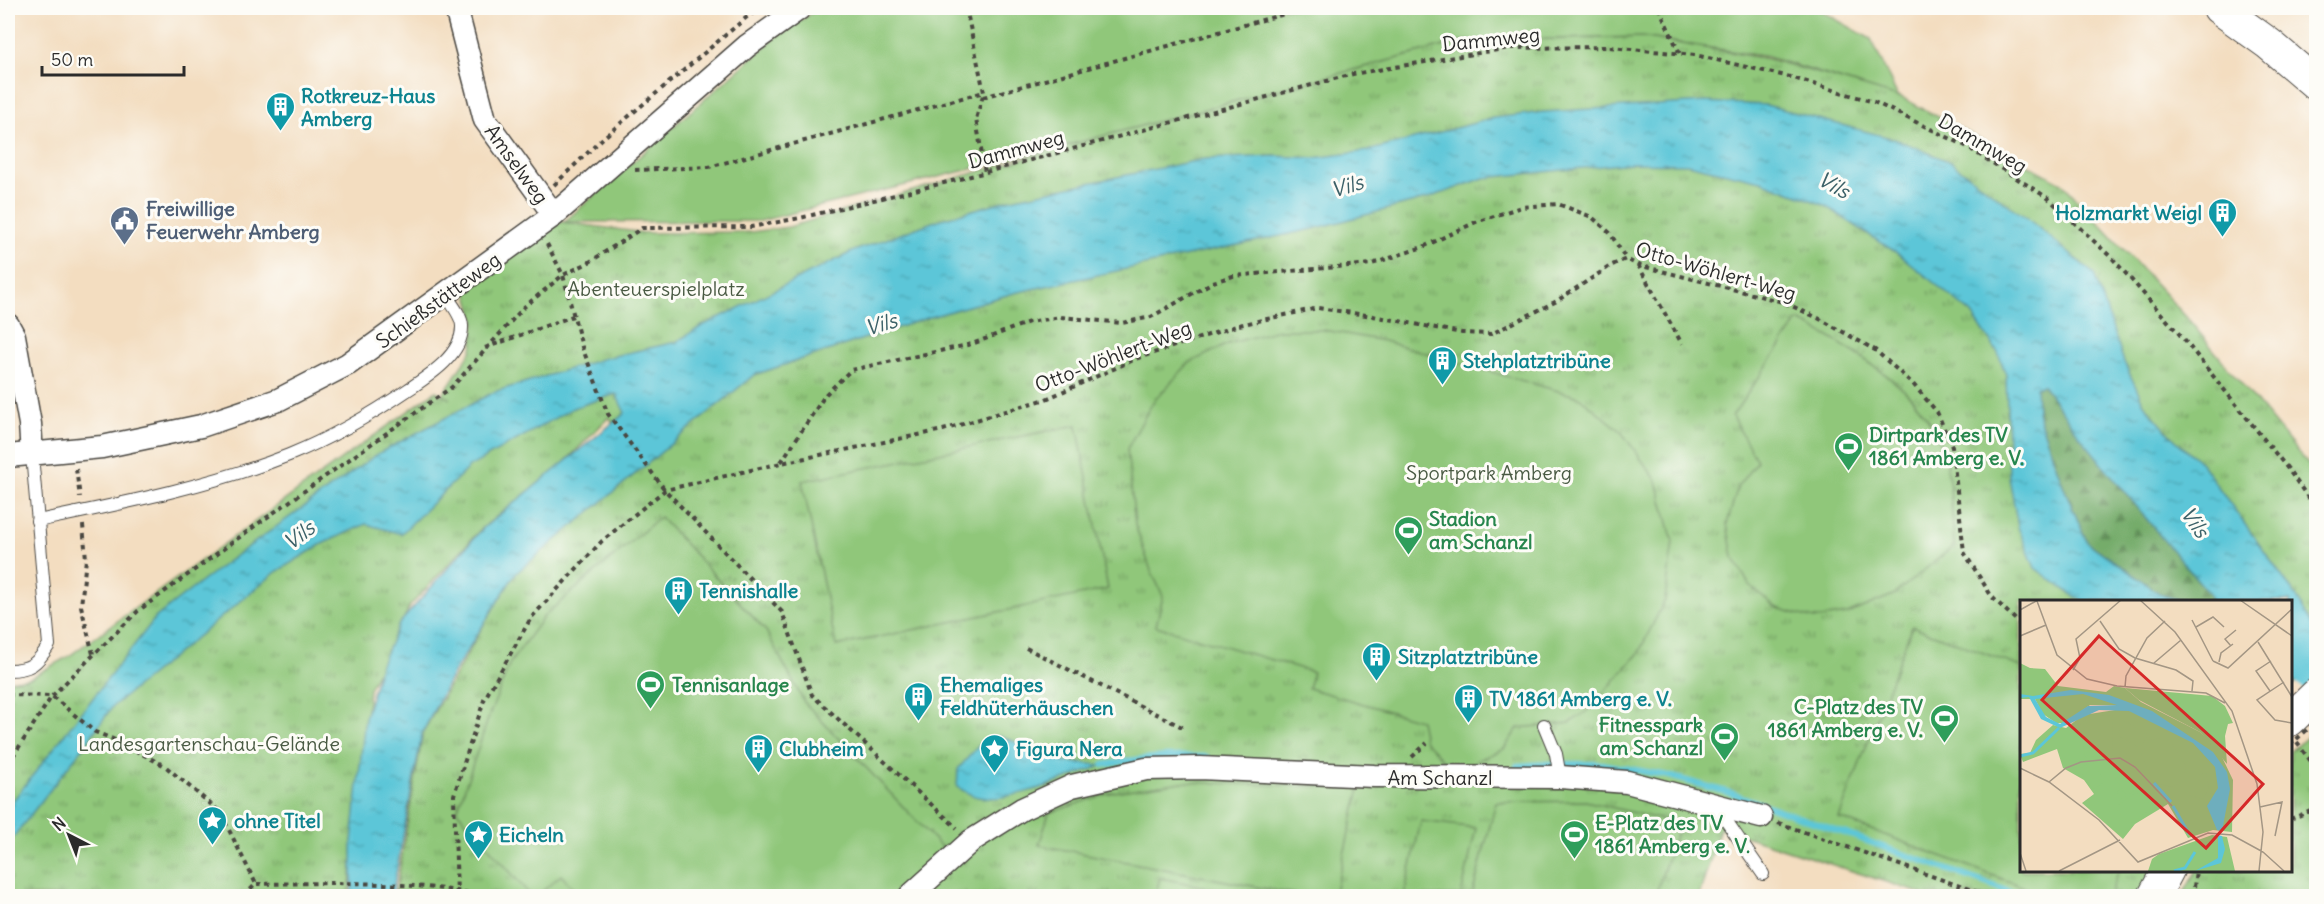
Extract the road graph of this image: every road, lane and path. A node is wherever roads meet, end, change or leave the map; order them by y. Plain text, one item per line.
1 (456, 8) edge
2 (760, 8) edge
3 (800, 8) edge
4 (966, 8) edge
5 (1306, 8) edge
6 (1659, 8) edge
7 (2219, 8) edge
8 (1680, 54) junction
9 (2316, 84) edge
10 (984, 95) junction
11 (608, 167) junction
12 (985, 173) junction
13 (545, 213) junction
14 (1626, 259) junction
15 (1638, 265) junction
16 (563, 276) junction
17 (446, 294) junction
18 (573, 316) junction
19 (8, 325) edge
20 (1682, 344) dead end
21 (484, 349) junction
22 (74, 450) junction
23 (32, 455) junction
24 (8, 456) edge
25 (781, 463) junction
26 (665, 490) junction
27 (2316, 509) edge
28 (81, 512) junction
29 (38, 521) junction
30 (2020, 624) edge
31 (1026, 648) dead end
32 (93, 654) junction
33 (8, 670) edge
34 (8, 695) edge
35 (2316, 695) edge
36 (52, 696) junction
37 (2291, 718) edge
38 (2316, 722) edge
39 (1544, 725) dead end
40 (1184, 728) dead end
41 (1427, 743) dead end
42 (2291, 743) edge
43 (2302, 748) dead end
44 (1416, 752) dead end
45 (8, 762) edge
46 (2316, 768) edge
47 (1560, 777) junction
48 (1715, 804) junction
49 (2316, 810) edge
50 (1761, 817) joint
51 (2291, 818) edge
52 (971, 841) junction
53 (2167, 871) edge
54 (2196, 871) edge
55 (1764, 874) dead end
56 (256, 884) junction
57 (458, 891) junction
58 (244, 897) edge
59 (457, 897) edge
60 (484, 897) edge
61 (910, 897) edge
62 (1989, 897) edge
63 (2154, 897) edge
64 (2193, 897) edge

1 - 13 street, Amselweg
2 - 13 path
3 - 11 street, Schießstätteweg
4 - 10 path
5 - 10 path
6 - 8 path
7 - 9 main road
8 - 12 path, Dammweg
8 - 27 path, Dammweg
10 - 11 path
10 - 12 path
11 - 13 street, Schießstätteweg
12 - 16 path, Dammweg
13 - 16 path
13 - 17 street, Schießstätteweg
14 - 15 path, Otto-Wöhlert-Weg
14 - 25 path, Otto-Wöhlert-Weg
14 - 25 path
15 - 20 path
15 - 30 path, Otto-Wöhlert-Weg
16 - 18 path
16 - 21 path, Dammweg
17 - 22 street, Schießstätteweg
17 - 28 lane
18 - 21 path
18 - 26 path
19 - 23 street
21 - 32 path, Dammweg
22 - 23 street, Schießstätteweg
22 - 28 path
23 - 24 street, Schießstätteweg
23 - 29 lane
25 - 26 path, Otto-Wöhlert-Weg
26 - 52 path
26 - 57 path, Otto-Wöhlert-Weg
28 - 29 lane
28 - 32 path
29 - 33 lane
31 - 40 path
32 - 36 path, Dammweg
34 - 36 path
35 - 37 main road
36 - 45 path, Dammweg
36 - 56 path
38 - 42 path, bridge
39 - 47 lane
41 - 44 path
43 - 46 path
47 - 48 street, Am Schanzl
47 - 52 street, Am Schanzl
48 - 50 street, Am Schanzl
48 - 55 lane
49 - 51 path
50 - 62 path
52 - 61 street, Am Schanzl
53 - 63 main road
54 - 64 path
56 - 57 path
56 - 58 path
57 - 59 path, Otto-Wöhlert-Weg
57 - 60 path

